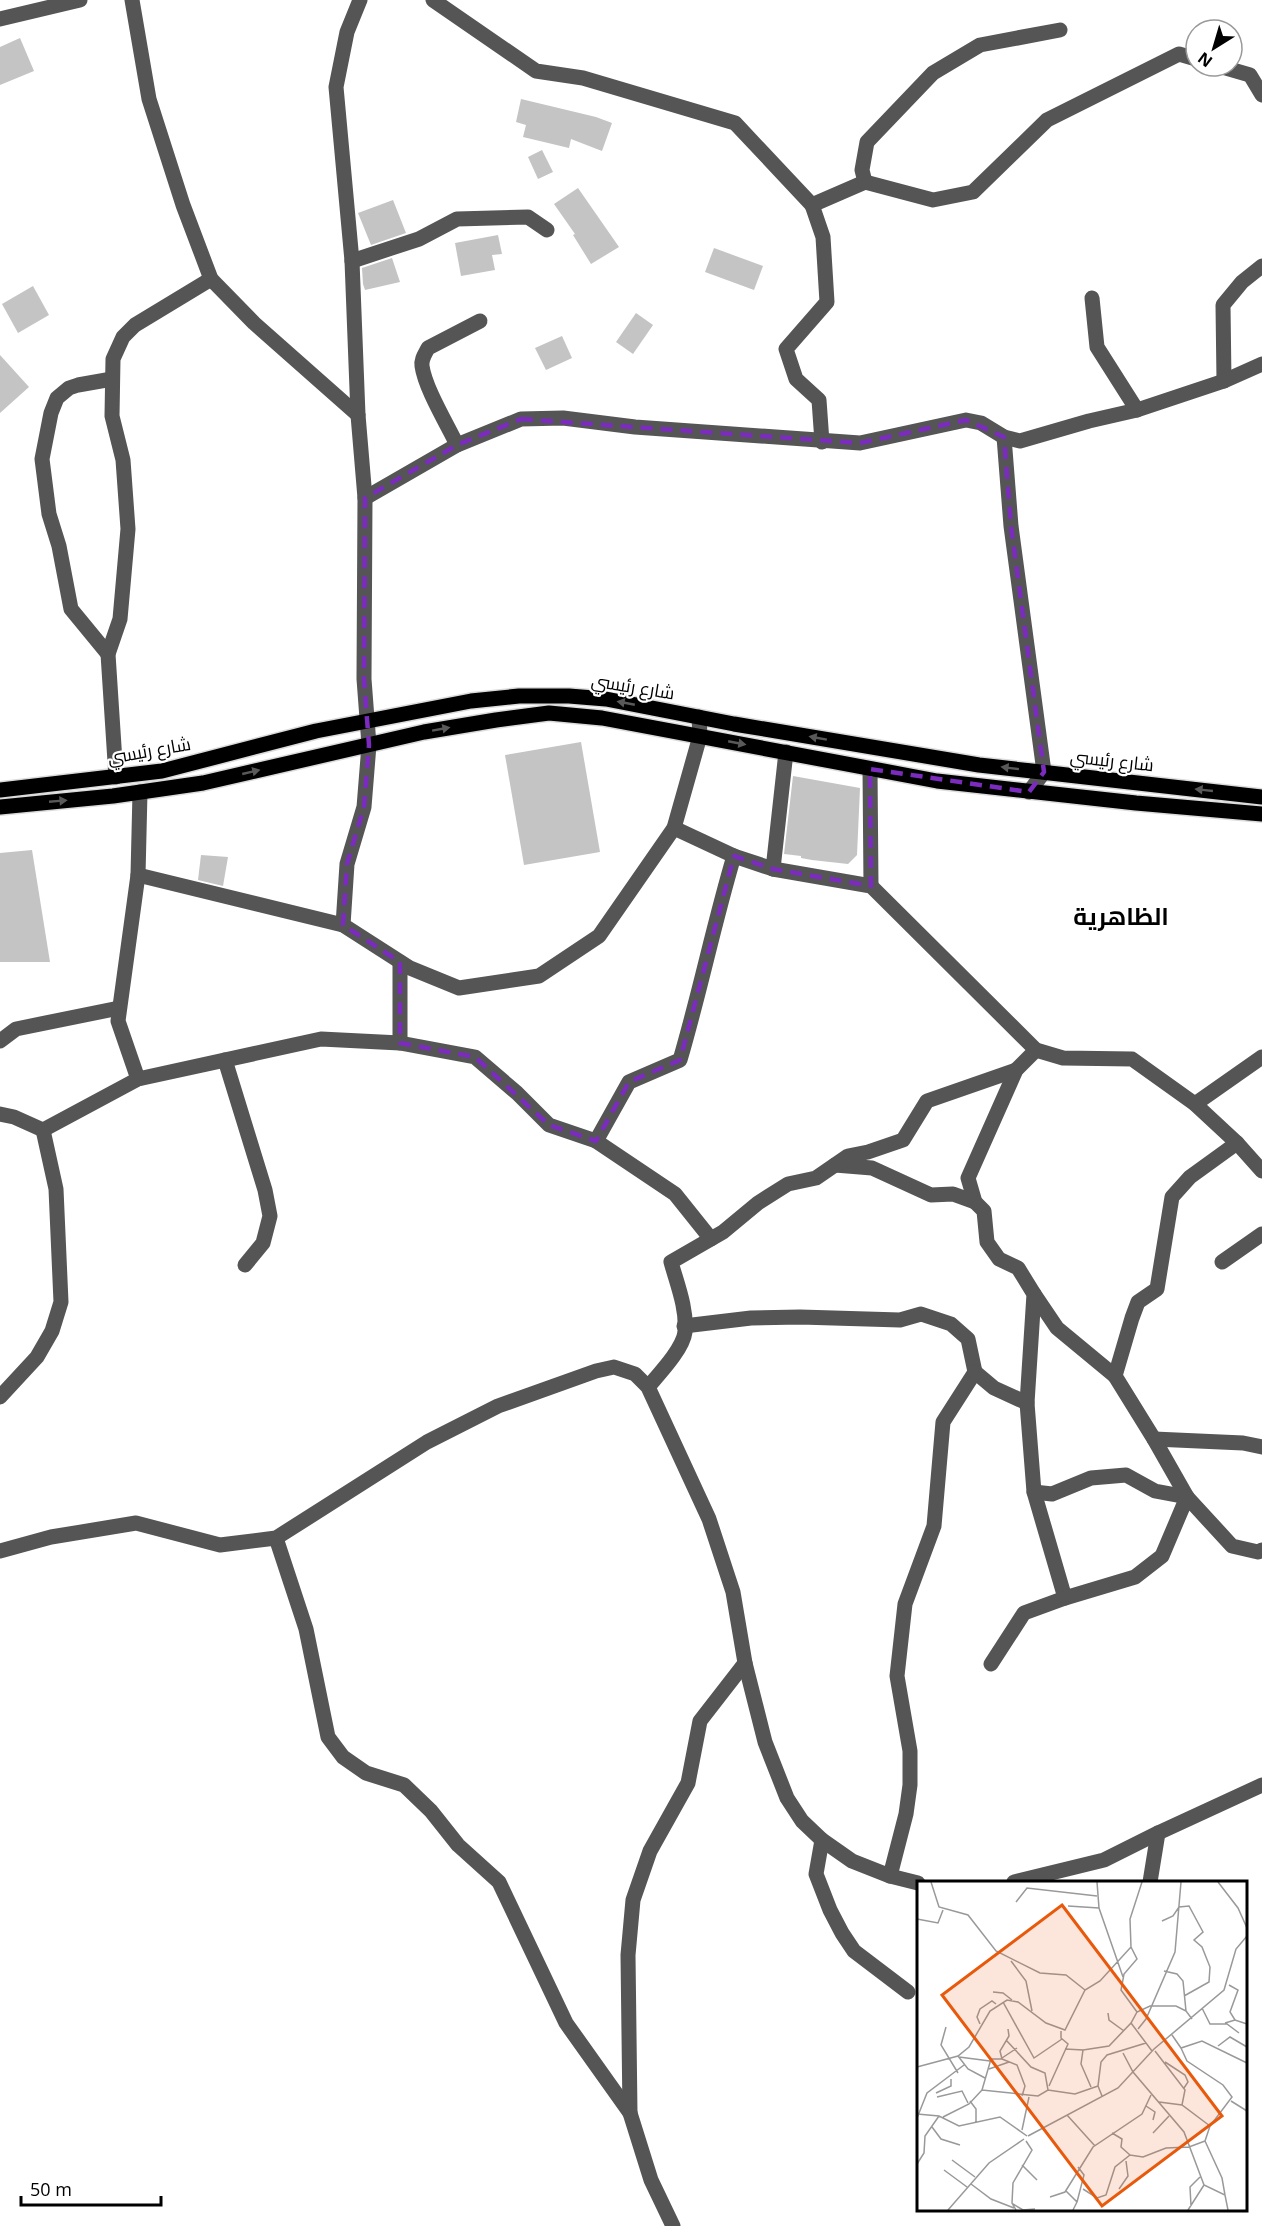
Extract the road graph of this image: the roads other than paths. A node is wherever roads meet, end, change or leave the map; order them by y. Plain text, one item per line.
1 (80, 0) edge
2 (132, 0) edge
3 (360, 0) edge
4 (433, 0) edge
5 (0, 19) edge
6 (1060, 30) dead end
7 (1184, 55) edge
8 (1244, 73) edge
9 (1262, 95) edge
10 (865, 182) junction
11 (812, 206) junction
12 (547, 230) dead end
13 (352, 261) junction
14 (1262, 266) edge
15 (212, 279) junction
16 (1092, 298) dead end
17 (480, 321) dead end
18 (1262, 364) edge
19 (112, 379) junction
20 (1224, 381) junction
21 (1137, 410) junction
22 (358, 415) junction
23 (1004, 437) junction
24 (822, 442) junction
25 (458, 445) junction
26 (365, 498) junction
27 (108, 654) junction
28 (699, 717) junction
29 (368, 721) junction
30 (700, 736) junction
31 (369, 745) junction
32 (786, 752) junction
33 (870, 769) junction
34 (1044, 772) junction
35 (116, 777) junction
36 (0, 790) edge
37 (140, 792) junction
38 (1029, 792) junction
39 (1262, 797) edge
40 (0, 807) edge
41 (1262, 814) edge
42 (674, 828) junction
43 (734, 856) junction
44 (773, 869) junction
45 (138, 875) junction
46 (872, 886) junction
47 (343, 925) junction
48 (400, 962) junction
49 (120, 1008) junction
50 (0, 1041) edge
51 (400, 1043) junction
52 (1036, 1050) junction
53 (1262, 1057) edge
54 (225, 1060) junction
55 (1016, 1070) junction
56 (138, 1079) junction
57 (1195, 1104) junction
58 (0, 1114) edge
59 (43, 1130) junction
60 (596, 1141) junction
61 (1237, 1143) junction
62 (835, 1165) junction
63 (1262, 1171) edge
64 (975, 1202) junction
65 (1262, 1234) edge
66 (711, 1239) junction
67 (1222, 1262) dead end
68 (245, 1265) dead end
69 (1034, 1294) junction
70 (684, 1326) junction
71 (975, 1372) junction
72 (1115, 1376) junction
73 (648, 1387) junction
74 (0, 1397) edge
75 (1027, 1403) junction
76 (1154, 1439) junction
77 (1262, 1447) edge
78 (1034, 1492) junction
79 (1187, 1497) junction
80 (276, 1538) junction
81 (1262, 1550) edge
82 (0, 1551) edge
83 (1065, 1598) junction
84 (745, 1663) junction
85 (991, 1664) dead end
86 (1262, 1785) edge
87 (1158, 1833) junction
88 (822, 1840) junction
89 (890, 1876) junction
90 (1018, 1881) edge
91 (1150, 1881) edge
92 (917, 1883) edge
93 (908, 1992) dead end
94 (630, 2113) junction
95 (673, 2226) edge

1 - 5 street
2 - 15 street
3 - 13 street
4 - 11 street
6 - 10 street
7 - 10 street
8 - 9 street
10 - 11 street
11 - 24 street
12 - 13 street
13 - 22 street
14 - 20 street
15 - 19 street
15 - 22 street
16 - 21 street
17 - 25 street
18 - 20 street
19 - 27 street
19 - 27 street
20 - 21 street
21 - 23 street
22 - 26 street
23 - 24 street
23 - 34 street
24 - 25 street
25 - 26 street
26 - 29 street
27 - 35 street
28 -> 29 main road, شارع رئيسي
28 - 30 street
34 -> 28 main road, شارع رئيسي
29 - 31 street
29 - 35 main road, شارع رئيسي
31 -> 30 main road, شارع رئيسي
30 -> 32 main road, شارع رئيسي
30 - 42 street
37 -> 31 main road, شارع رئيسي
31 - 47 street
32 - 33 main road, شارع رئيسي
32 - 44 street
33 - 38 main road, شارع رئيسي
33 - 46 street
34 - 38 street
39 -> 34 main road, شارع رئيسي
35 - 36 main road, شارع رئيسي
40 -> 37 main road, شارع رئيسي
37 - 45 street
38 - 41 main road, شارع رئيسي
42 - 43 street
42 - 48 street
43 - 44 street
43 - 60 street
44 - 46 street
45 - 47 street
45 - 49 street
46 - 52 street
47 - 48 street
48 - 51 street
49 - 50 street
49 - 56 street
51 - 54 street
51 - 60 street
52 - 55 street
52 - 57 street
53 - 57 street
54 - 56 street
54 - 68 street
55 - 62 street
55 - 64 street
56 - 59 street
57 - 61 street
58 - 59 street
59 - 74 street
60 - 66 street
61 - 63 street
61 - 72 street
62 - 64 street
62 - 66 street
64 - 69 street
65 - 67 street
66 - 70 street
69 - 72 street
69 - 75 street
70 - 71 street
70 - 73 street
71 - 75 street
71 - 89 street
72 - 76 street
73 - 80 street
73 - 84 street
75 - 78 street
76 - 77 street
76 - 79 street
78 - 79 street
78 - 83 street
79 - 81 street
79 - 83 street
80 - 82 street
80 - 94 street
83 - 85 street
84 - 88 street
84 - 94 street
86 - 87 street
87 - 90 street
87 - 91 street
88 - 89 street
88 - 93 street
89 - 92 street
94 - 95 street

